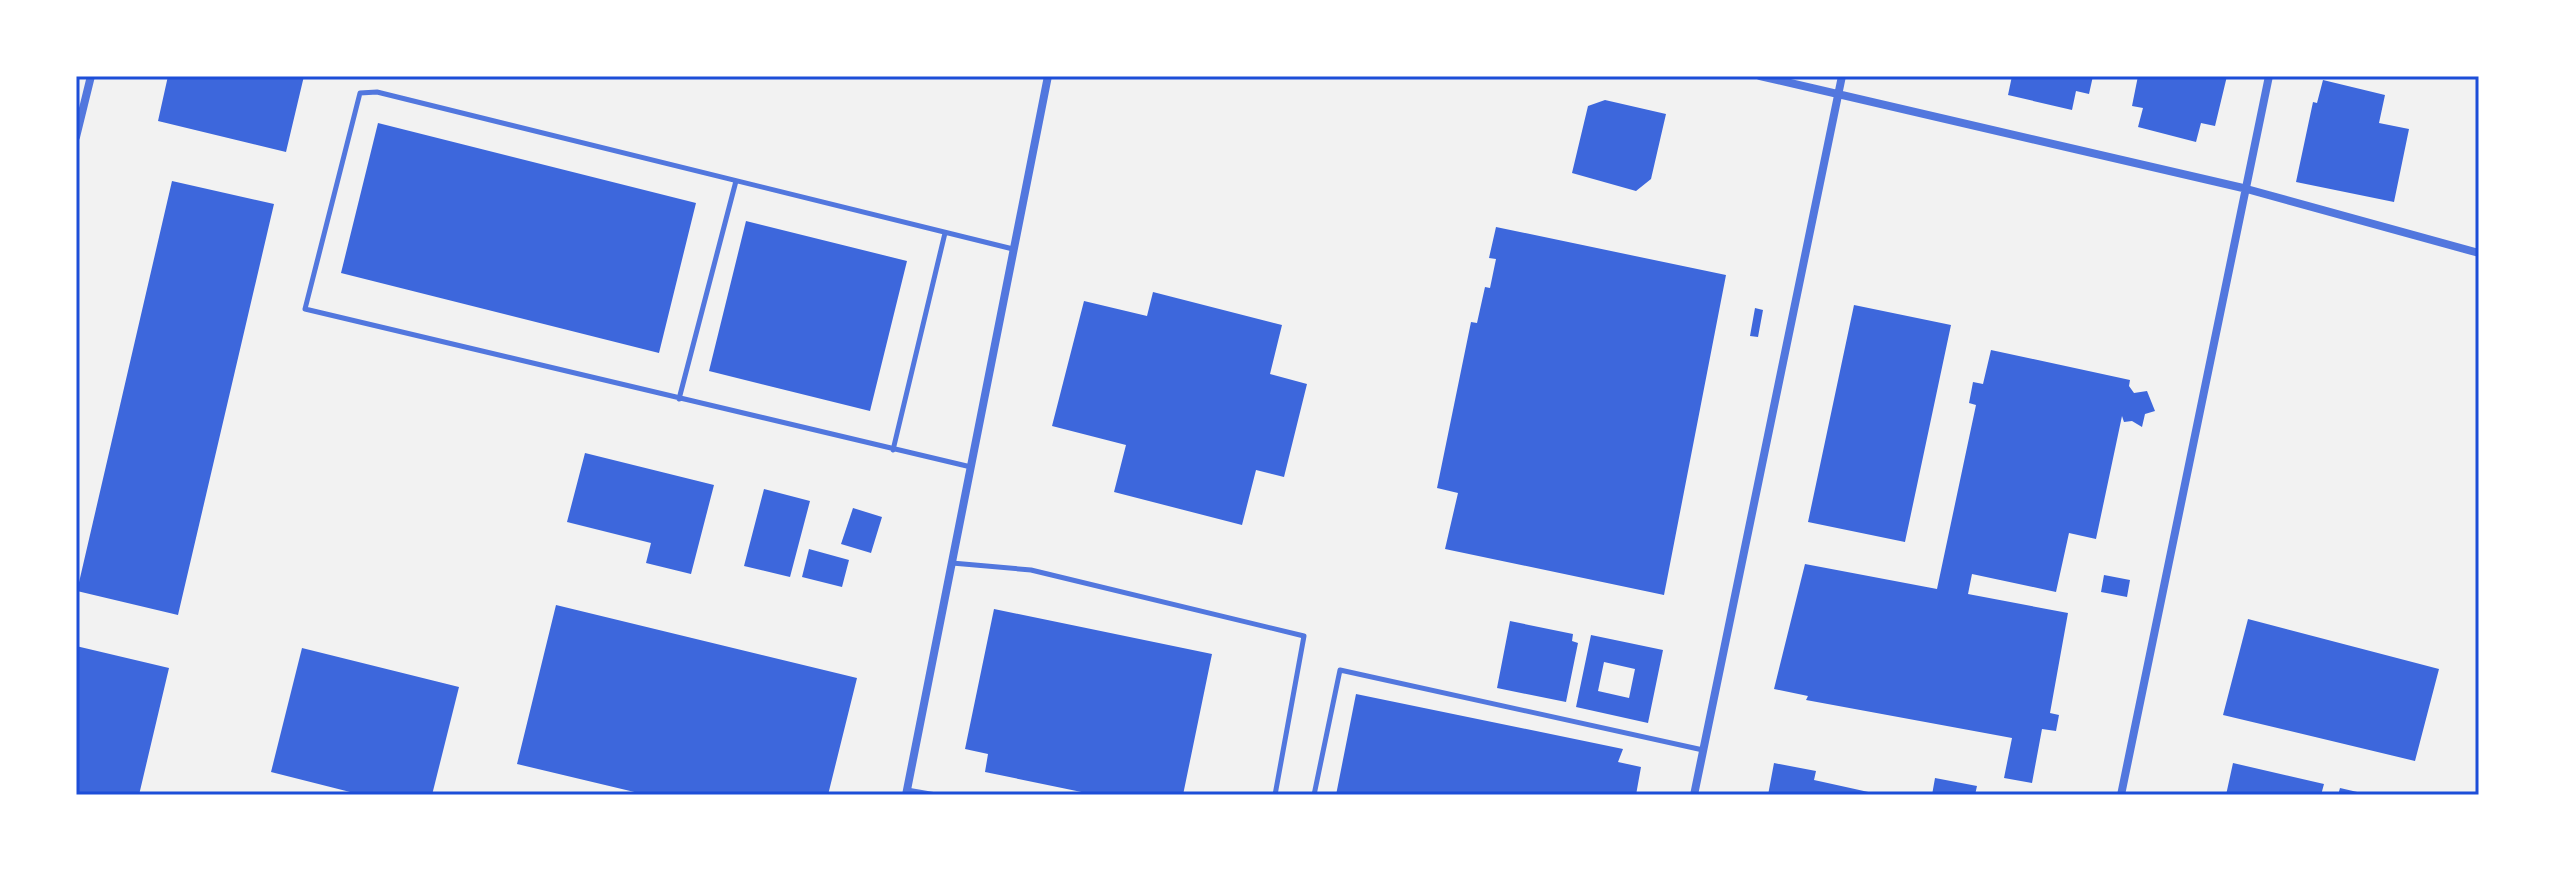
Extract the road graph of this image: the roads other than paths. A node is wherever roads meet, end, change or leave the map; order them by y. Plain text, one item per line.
1 (91, 76) edge
2 (1048, 76) edge
3 (1760, 76) edge
4 (1842, 76) edge
5 (2269, 76) edge
6 (1837, 96) junction
7 (76, 137) edge
8 (736, 181) junction
9 (2243, 188) junction
10 (945, 233) junction
11 (1014, 249) junction
12 (2479, 253) edge
13 (679, 399) junction
14 (893, 450) junction
15 (971, 467) junction
16 (952, 563) junction
17 (1704, 750) junction
18 (907, 792) edge
19 (936, 795) edge
20 (1275, 795) edge
21 (1314, 795) edge
22 (1694, 795) edge
23 (2121, 795) edge

1 - 7 street
2 - 11 street
3 - 6 street
4 - 6 street
5 - 9 street
6 - 9 street
6 - 17 street
8 - 10 lane
8 - 13 lane
8 - 13 lane
9 - 12 street
9 - 23 street
10 - 11 lane
10 - 14 lane
11 - 15 street
13 - 14 lane
14 - 15 lane
15 - 16 street
16 - 18 street
16 - 20 lane
17 - 21 lane
17 - 22 street
18 - 19 lane

